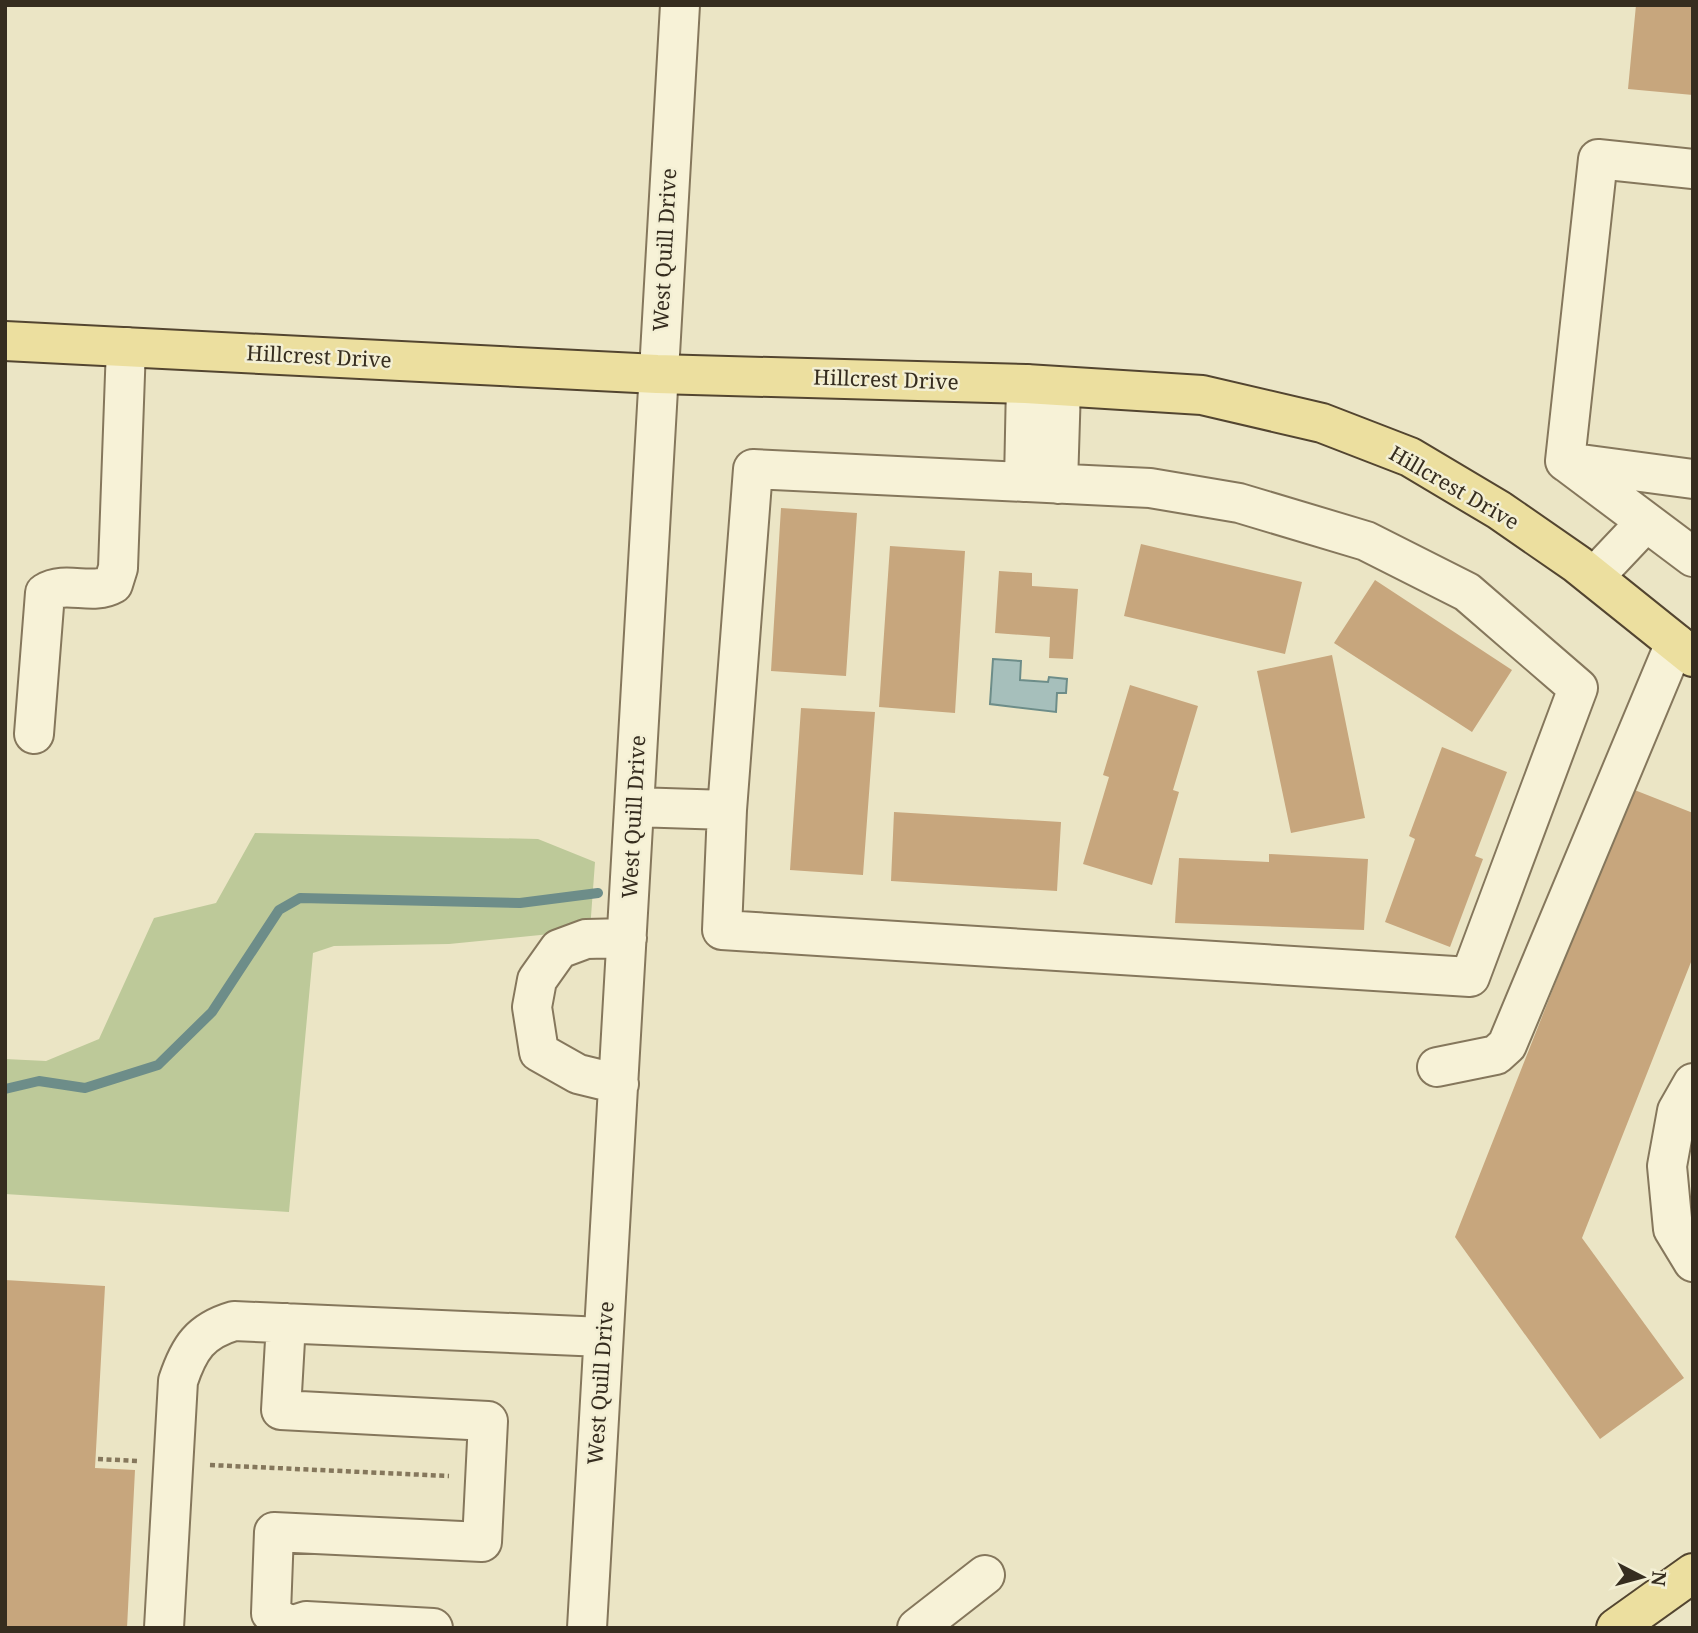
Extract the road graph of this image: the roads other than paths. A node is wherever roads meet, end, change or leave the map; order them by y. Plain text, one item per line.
1 (680, 5) edge
2 (1693, 169) edge
3 (5, 341) edge
4 (126, 347) junction
5 (657, 374) junction
6 (1043, 385) junction
7 (1564, 461) junction
8 (1693, 478) edge
9 (1041, 483) junction
10 (1646, 523) junction
11 (1693, 557) edge
12 (1594, 577) junction
13 (1684, 650) edge
14 (34, 733) dead end
15 (634, 807) junction
16 (727, 810) junction
17 (627, 937) junction
18 (1437, 1068) dead end
19 (1693, 1083) edge
20 (620, 1084) junction
21 (1693, 1262) edge
22 (286, 1324) junction
23 (603, 1337) junction
24 (1693, 1573) edge
25 (985, 1575) dead end
26 (285, 1626) edge
27 (164, 1628) edge
28 (433, 1628) edge
29 (587, 1628) edge
30 (917, 1628) edge
31 (1616, 1628) edge

1 - 5 street, West Quill Drive
2 - 7 street
3 - 4 main road, Hillcrest Drive
4 - 5 main road, Hillcrest Drive
4 - 14 street
5 - 6 main road, Hillcrest Drive
5 - 15 street, West Quill Drive
6 - 9 street
6 - 12 main road, Hillcrest Drive
7 - 8 street
7 - 10 street
9 - 16 street
9 - 16 street
10 - 11 street
10 - 12 street
12 - 13 main road, Hillcrest Drive
13 - 18 street
15 - 16 street
15 - 17 street, West Quill Drive
17 - 20 street, West Quill Drive
17 - 20 street
19 - 21 street
20 - 23 street, West Quill Drive
22 - 23 street
22 - 26 street
22 - 27 street
23 - 29 street, West Quill Drive
24 - 31 main road
25 - 30 street
26 - 28 street

